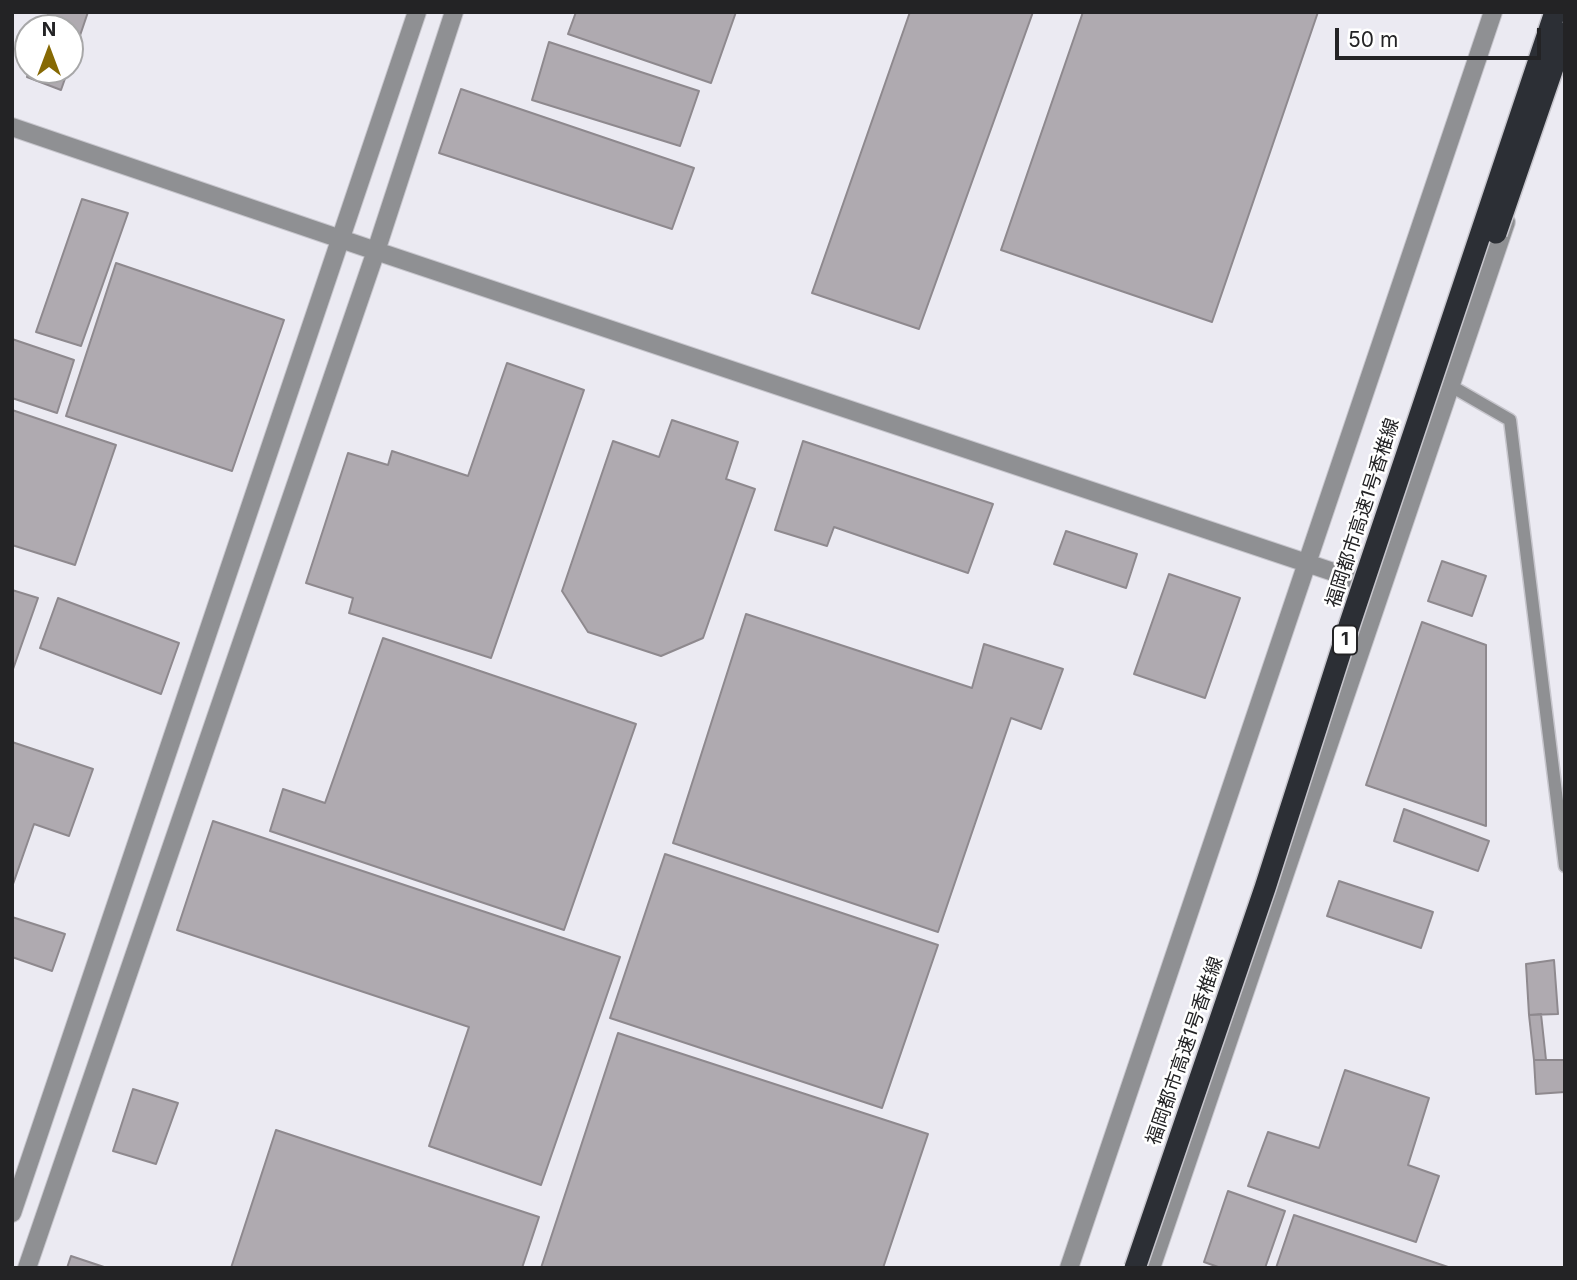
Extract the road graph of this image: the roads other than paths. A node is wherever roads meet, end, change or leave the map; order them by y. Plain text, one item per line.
1 (417, 12) edge
2 (454, 12) edge
3 (1493, 12) edge
4 (1555, 12) edge
5 (1565, 33) edge
6 (1565, 50) edge
7 (12, 127) edge
8 (342, 239) junction
9 (376, 251) junction
10 (1451, 386) junction
11 (1307, 563) junction
12 (1381, 588) junction
13 (1565, 866) edge
14 (12, 1213) edge
15 (27, 1268) edge
16 (1069, 1268) edge
17 (1135, 1268) edge
18 (1145, 1268) edge
19 (1151, 1268) edge

1 - 8 street
2 - 9 street
3 - 11 street
4 - 17 highway, 福岡都市高速1号香椎線 / 1, bridge
5 - 18 highway, 福岡都市高速1号香椎線 / 1, bridge
6 - 10 street
7 - 8 street
8 - 9 street
8 - 14 street
9 - 11 street
9 - 15 street
10 - 12 street
10 - 13 lane
11 - 12 street
11 - 16 street
12 - 19 street

